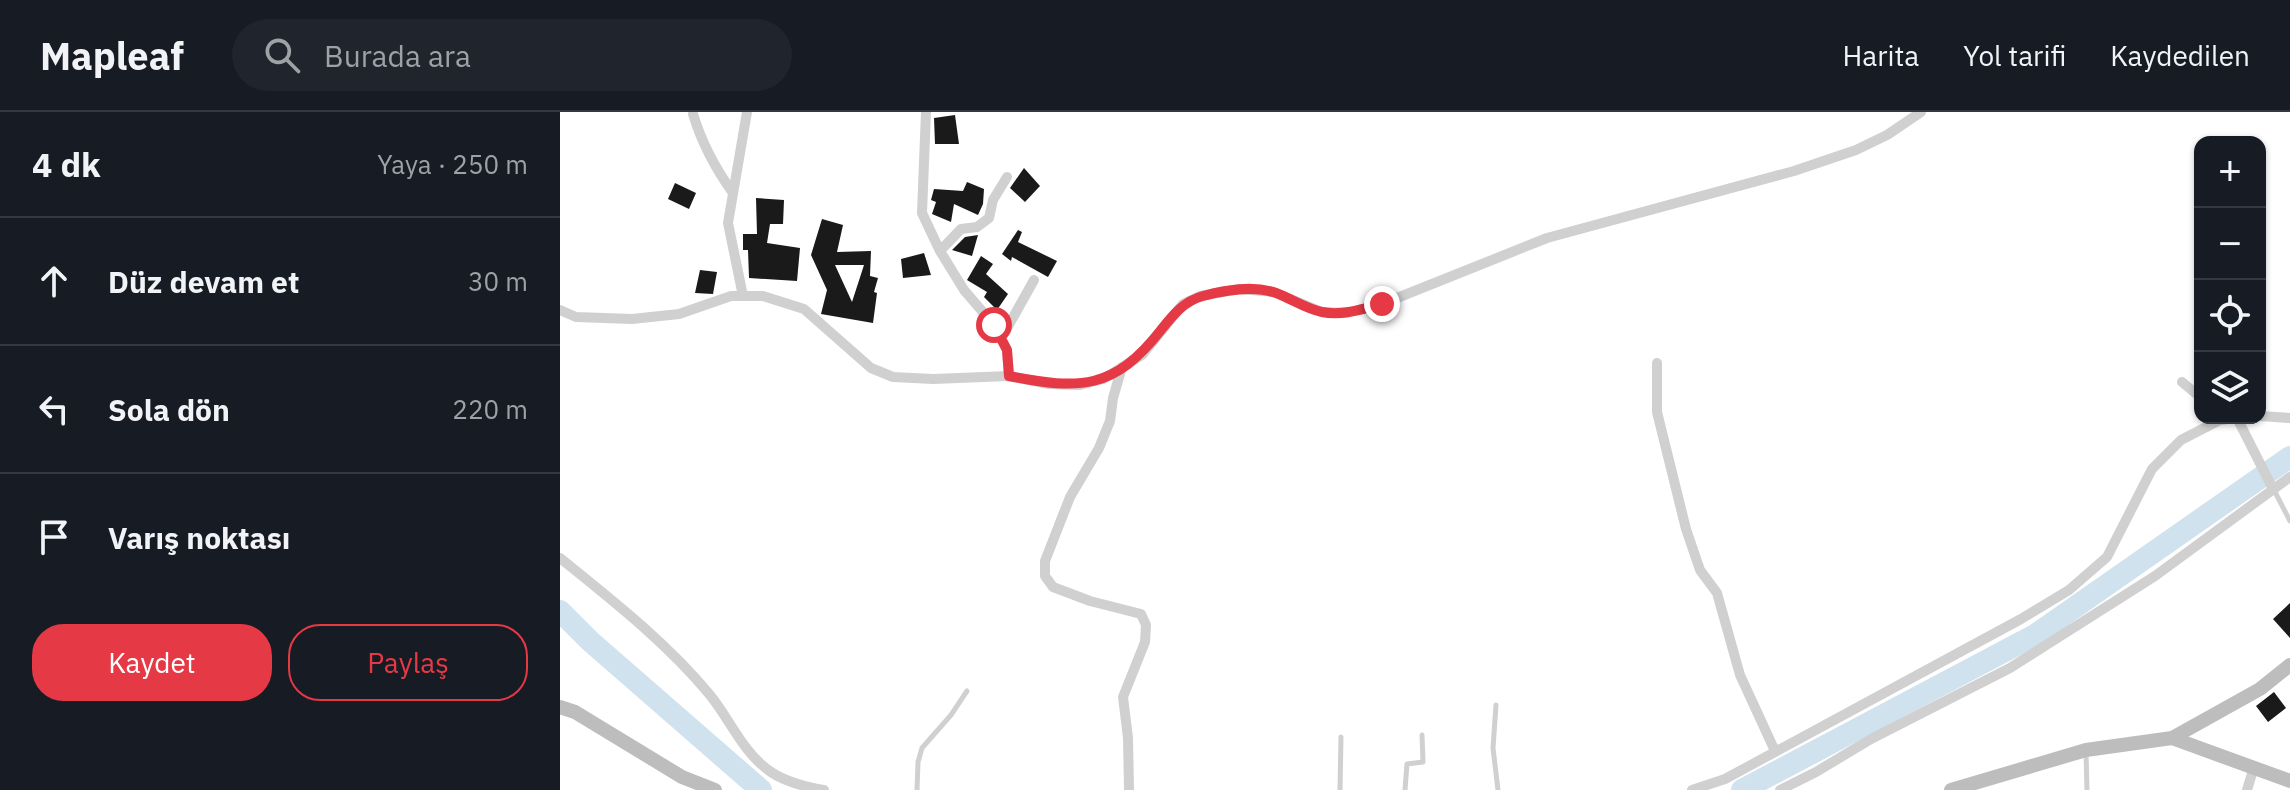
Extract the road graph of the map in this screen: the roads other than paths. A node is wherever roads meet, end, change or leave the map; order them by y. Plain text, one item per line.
1 (747, 112) edge
2 (926, 112) edge
3 (1921, 112) edge
4 (693, 114) dead end
5 (1007, 177) dead end
6 (733, 193) junction
7 (940, 251) junction
8 (1034, 280) dead end
9 (743, 296) junction
10 (560, 310) edge
11 (1001, 339) junction
12 (1657, 363) dead end
13 (1122, 367) junction
14 (1009, 376) junction
15 (2182, 382) dead end
16 (2194, 392) edge
17 (2266, 416) edge
18 (2290, 418) edge
19 (2212, 424) edge
20 (2240, 424) edge
21 (2290, 477) edge
22 (2271, 484) junction
23 (2290, 521) edge
24 (560, 558) edge
25 (2290, 665) edge
26 (967, 691) dead end
27 (1496, 705) dead end
28 (560, 707) edge
29 (1422, 735) dead end
30 (1341, 737) dead end
31 (2172, 738) junction
32 (2086, 750) junction
33 (1775, 751) junction
34 (2254, 767) junction
35 (2290, 781) edge
36 (709, 789) edge
37 (824, 790) edge
38 (917, 790) edge
39 (1129, 790) edge
40 (1340, 790) edge
41 (1405, 790) edge
42 (1498, 790) edge
43 (1692, 790) edge
44 (1780, 790) edge
45 (1954, 790) edge
46 (2087, 790) edge
47 (2247, 790) edge

1 - 6 street
2 - 7 street
3 - 13 street
4 - 6 street
5 - 7 street
6 - 9 street
7 - 11 street
8 - 11 street
9 - 10 street
9 - 14 street
11 - 14 street
12 - 33 street
13 - 14 street
13 - 39 street
15 - 16 street
17 - 18 street
19 - 33 street
20 - 22 street
21 - 22 street
22 - 23 lane
22 - 44 street
24 - 37 street
25 - 31 street
26 - 38 lane
27 - 42 lane
28 - 36 street
29 - 41 lane
30 - 40 lane
31 - 32 street
31 - 34 street
32 - 45 street
32 - 46 lane
33 - 43 street
34 - 35 street
34 - 47 street

